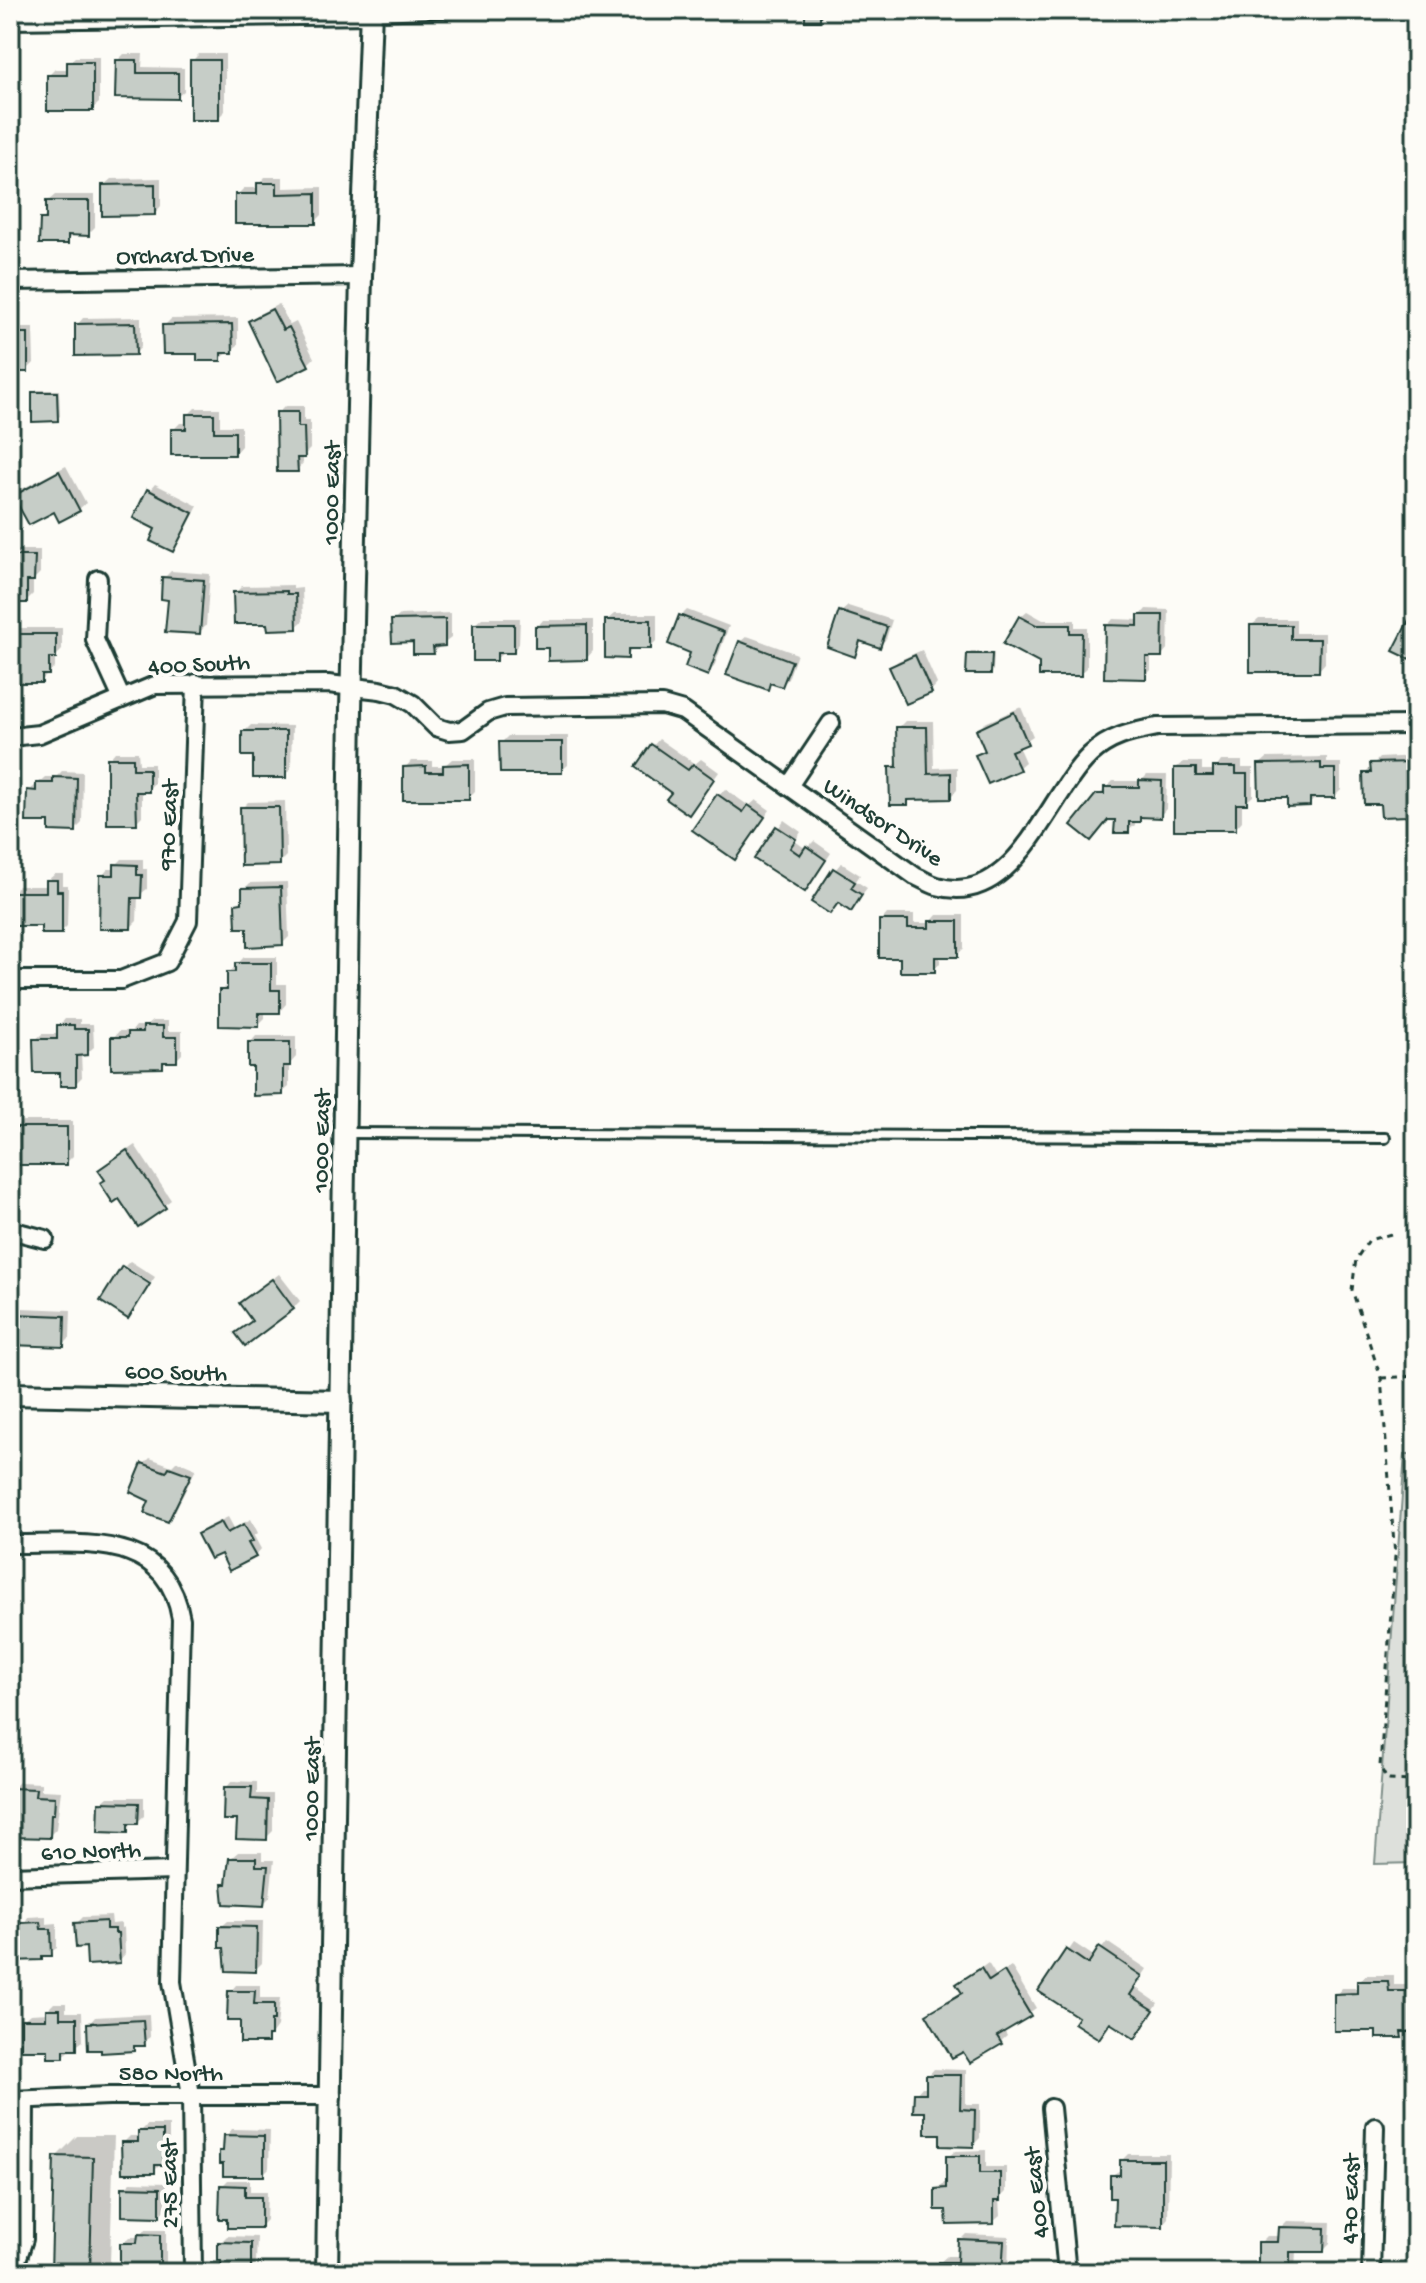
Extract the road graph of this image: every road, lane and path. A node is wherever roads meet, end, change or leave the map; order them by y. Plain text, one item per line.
1 (519, 10) edge
2 (371, 12) edge
3 (10, 20) edge
4 (361, 276) junction
5 (10, 281) edge
6 (98, 579) dead end
7 (196, 683) junction
8 (352, 686) junction
9 (121, 697) junction
10 (831, 723) dead end
11 (1416, 725) edge
12 (10, 737) edge
13 (789, 786) junction
14 (10, 980) edge
15 (347, 1133) junction
16 (1385, 1138) dead end
17 (10, 1230) edge
18 (1391, 1234) dead end
19 (45, 1239) dead end
20 (1416, 1376) edge
21 (1381, 1378) junction
22 (10, 1394) edge
23 (341, 1401) junction
24 (10, 1544) edge
25 (1416, 1781) edge
26 (173, 1871) junction
27 (10, 1876) edge
28 (191, 2095) junction
29 (332, 2096) junction
30 (17, 2100) edge
31 (1051, 2108) dead end
32 (1375, 2127) dead end
33 (13, 2264) edge
34 (193, 2273) edge
35 (327, 2273) edge
36 (1067, 2273) edge
37 (1371, 2273) edge

1 - 2 lane
2 - 3 street
2 - 4 street, 1000 East
4 - 5 street, Orchard Drive
4 - 8 street, 1000 East
6 - 9 street
7 - 8 street, 400 South
7 - 9 street, 400 South
7 - 14 street, 970 East
8 - 13 street, Windsor Drive
8 - 15 street, 1000 East
9 - 12 street, 400 South
10 - 13 street
11 - 13 street, Windsor Drive
15 - 16 lane
15 - 23 street, 1000 East
17 - 19 street
18 - 21 path
20 - 21 path
21 - 25 path
22 - 23 street, 600 South
23 - 29 street, 1000 East
24 - 26 street, 275 East
26 - 27 street, 610 North
26 - 28 street, 275 East
28 - 29 street, 580 North
28 - 30 street, 580 North
28 - 34 street, 275 East
29 - 35 street, 1000 East
30 - 33 street
31 - 36 street, 400 East
32 - 37 street, 470 East

